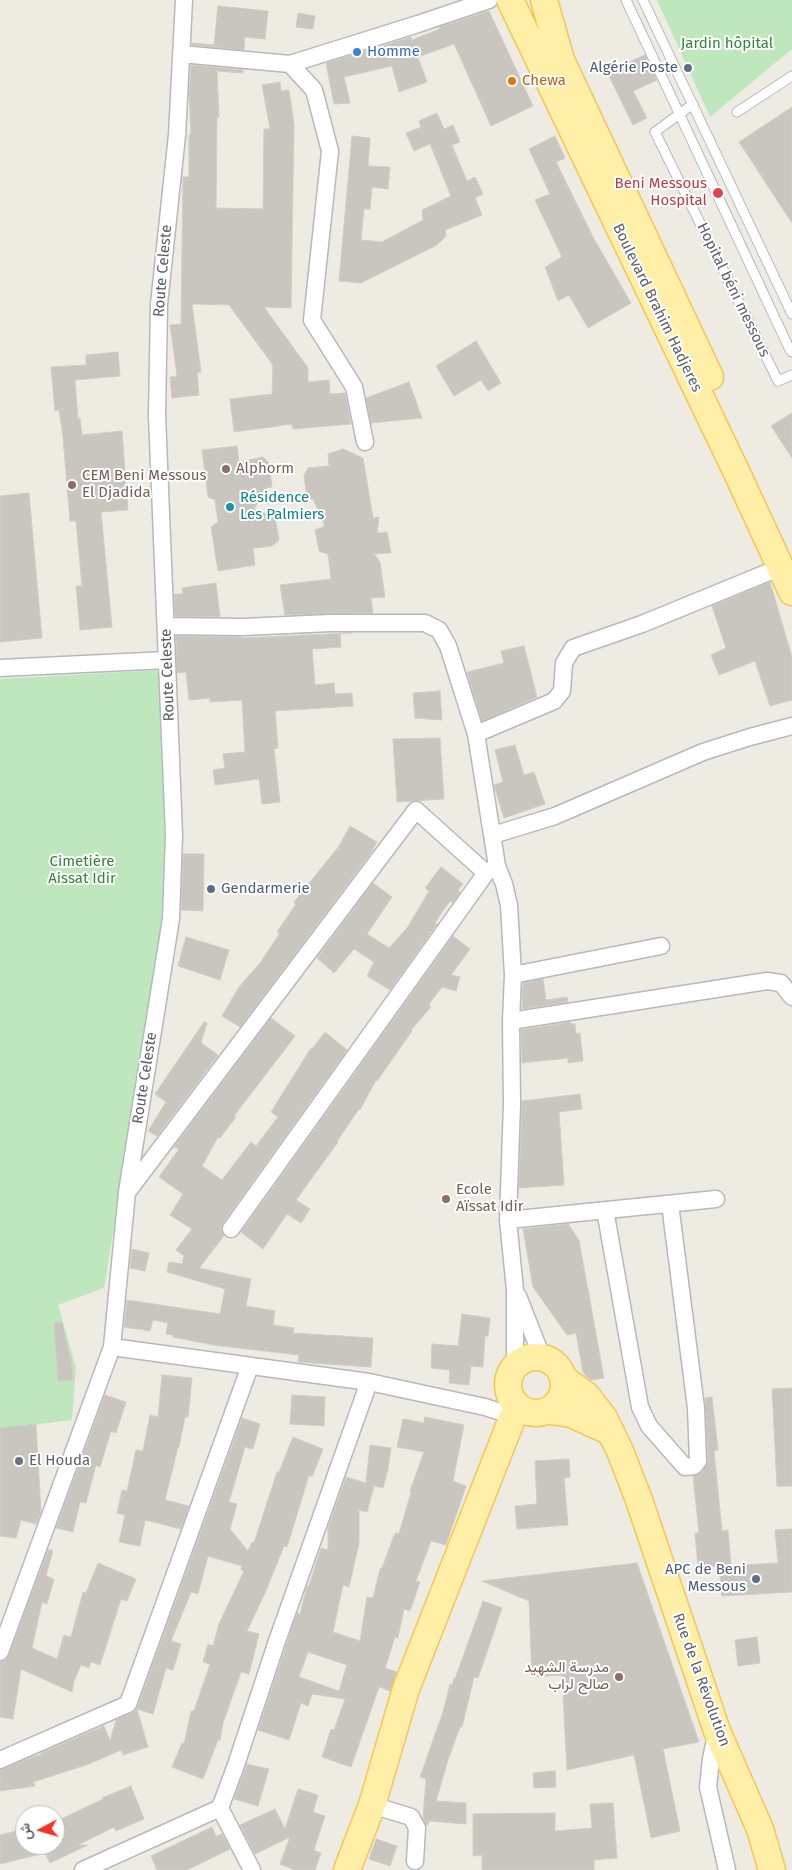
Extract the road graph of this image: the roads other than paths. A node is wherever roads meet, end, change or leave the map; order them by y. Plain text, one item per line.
1 (184, 0) edge
2 (489, 0) edge
3 (510, 0) edge
4 (626, 0) edge
5 (643, 0) edge
6 (548, 4) edge
7 (522, 24) junction
8 (181, 54) junction
9 (290, 64) junction
10 (792, 76) edge
11 (693, 104) junction
12 (737, 112) dead end
13 (679, 114) junction
14 (788, 297) edge
15 (792, 314) edge
16 (792, 352) edge
17 (792, 375) edge
18 (365, 442) dead end
19 (786, 560) edge
20 (792, 592) edge
21 (167, 626) junction
22 (167, 660) junction
23 (0, 668) edge
24 (792, 726) edge
25 (476, 734) junction
26 (493, 834) junction
27 (491, 870) junction
28 (661, 946) dead end
29 (513, 975) junction
30 (792, 998) edge
31 (511, 1021) junction
32 (127, 1192) junction
33 (716, 1199) dead end
34 (670, 1204) junction
35 (605, 1210) junction
36 (508, 1220) junction
37 (231, 1229) dead end
38 (515, 1290) junction
39 (112, 1347) junction
40 (542, 1357) junction
41 (250, 1366) junction
42 (514, 1367) junction
43 (564, 1379) junction
44 (370, 1382) junction
45 (515, 1411) junction
46 (550, 1411) junction
47 (611, 1432) junction
48 (0, 1652) edge
49 (717, 1731) junction
50 (0, 1760) edge
51 (372, 1805) junction
52 (220, 1808) junction
53 (414, 1860) dead end
54 (725, 1869) edge
55 (83, 1870) edge
56 (252, 1870) edge
57 (347, 1870) edge
58 (772, 1870) edge

1 - 8 street, Route Celeste
2 - 9 street
3 - 7 main road, Boulevard Brahim Hadjeres
4 - 13 lane, Hopital béni messous
5 - 11 lane
6 - 7 main road
6 - 19 main road, Boulevard Brahim Hadjeres
7 - 19 main road, Boulevard Brahim Hadjeres
8 - 9 street
8 - 21 street, Route Celeste
9 - 18 street
10 - 12 lane
11 - 13 lane, Hopital béni messous
11 - 14 lane
13 - 16 lane, Hopital béni messous
13 - 17 lane, Hopital béni messous
14 - 15 lane
19 - 20 main road, Boulevard Brahim Hadjeres
19 - 25 street
21 - 22 street, Route Celeste
21 - 25 street
22 - 23 street
22 - 32 street, Route Celeste
24 - 26 street
25 - 26 street
26 - 27 street
27 - 29 street
27 - 32 street
27 - 37 street
28 - 29 street
29 - 31 street
30 - 31 street
31 - 36 street
32 - 39 street, Route Celeste
33 - 34 street
34 - 35 street
34 - 35 street
35 - 36 street
36 - 38 street
38 - 40 street
38 - 42 street
39 - 41 street
39 - 48 street, Route Celeste
40 - 42 main road
40 - 43 main road
41 - 44 street
41 - 50 street
42 - 45 main road
43 - 46 main road
43 - 47 main road, Rue de la Révolution
44 - 45 street
44 - 52 street
45 - 46 main road
45 - 51 main road
46 - 47 main road
47 - 49 main road, Rue de la Révolution
49 - 54 street
49 - 58 main road, Rue de la Révolution
51 - 53 street
51 - 57 main road
52 - 55 street
52 - 56 street

